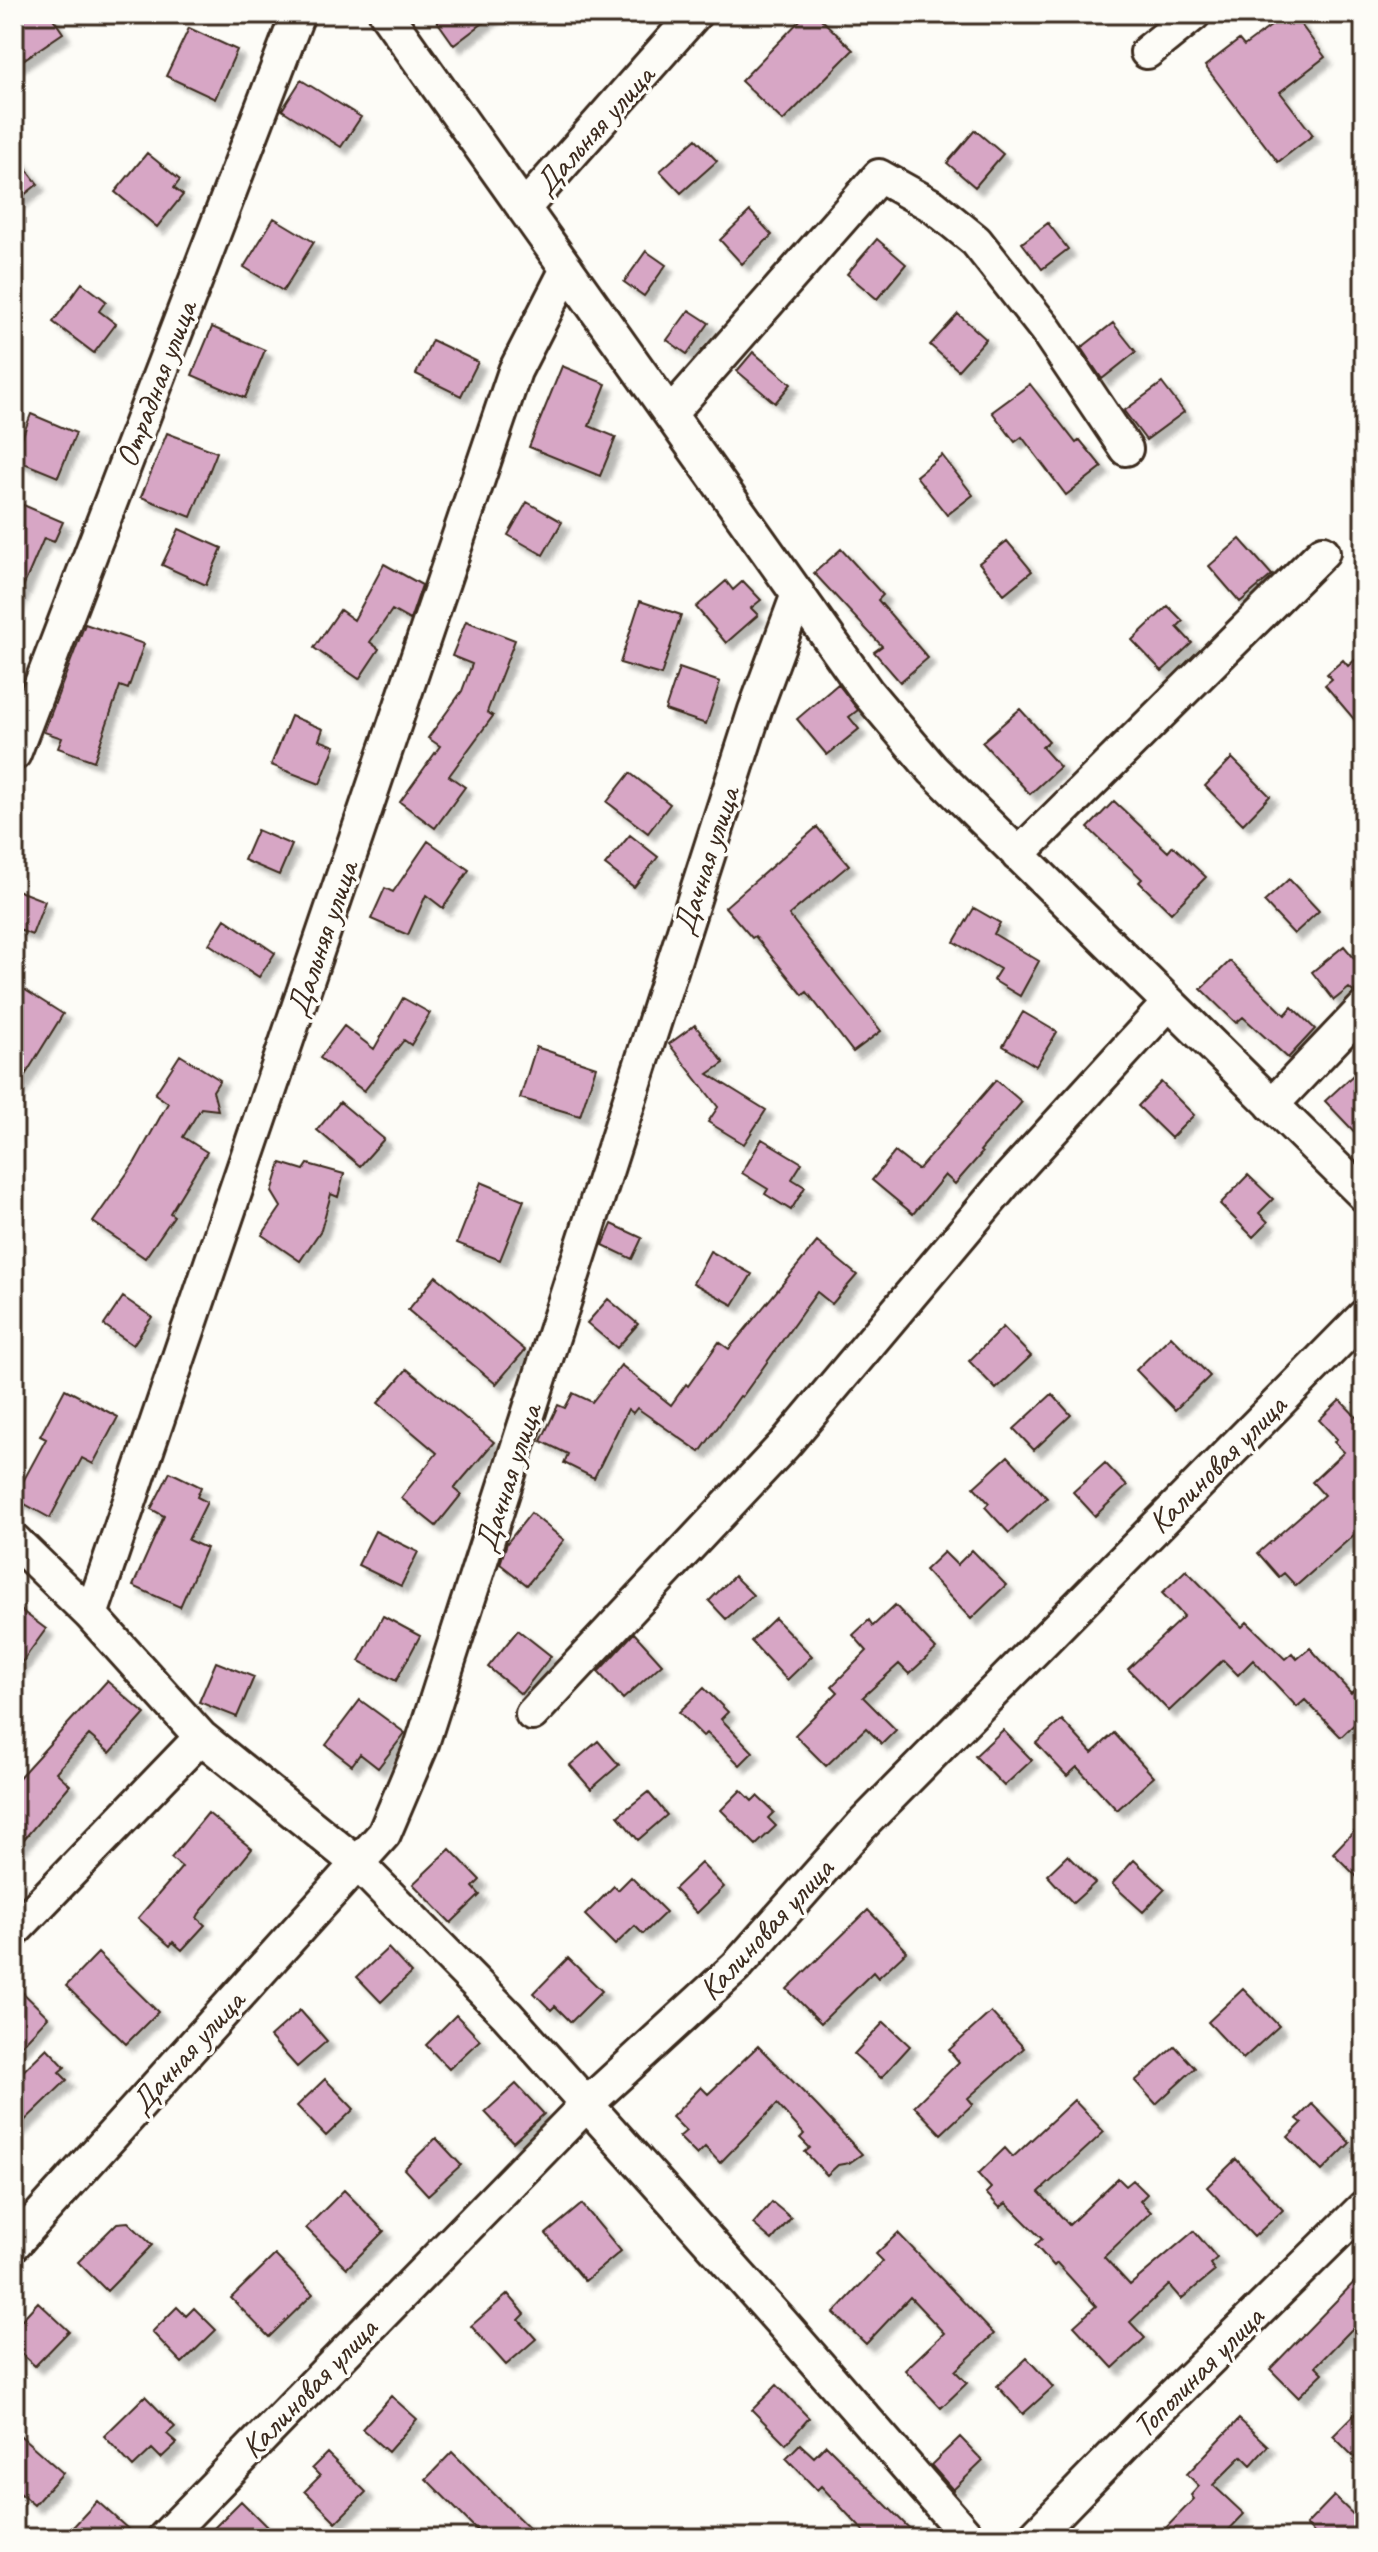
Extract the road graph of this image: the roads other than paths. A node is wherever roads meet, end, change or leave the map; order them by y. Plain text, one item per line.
1 (298, 14) edge
2 (386, 14) edge
3 (695, 14) edge
4 (1194, 14) edge
5 (1147, 52) dead end
6 (524, 208) junction
7 (567, 269) junction
8 (670, 414) junction
9 (1126, 449) dead end
10 (1323, 552) dead end
11 (798, 594) junction
12 (14, 754) edge
13 (1018, 855) junction
14 (1168, 1004) junction
15 (1364, 1008) edge
16 (1272, 1105) junction
17 (1364, 1195) edge
18 (1364, 1316) edge
19 (14, 1540) edge
20 (91, 1615) junction
21 (532, 1714) dead end
22 (201, 1737) junction
23 (357, 1863) junction
24 (14, 1931) edge
25 (587, 2104) junction
26 (1364, 2207) edge
27 (14, 2244) edge
28 (164, 2538) edge
29 (969, 2538) edge
30 (1033, 2538) edge

1 - 12 street, Отрадная улица
2 - 6 street
3 - 6 street, Дальняя улица
4 - 5 street
6 - 7 street
7 - 8 street
7 - 20 street, Дальняя улица
8 - 9 street
8 - 11 street
10 - 13 street
11 - 13 street
11 - 23 street, Дачная улица
13 - 14 street
14 - 16 street
14 - 21 street
15 - 16 street
16 - 17 street
18 - 25 street, Калиновая улица
19 - 20 street
20 - 22 street
22 - 23 street
22 - 24 street
23 - 25 street
23 - 27 street, Дачная улица
25 - 28 street, Калиновая улица
25 - 29 street
26 - 30 street, Тополиная улица

